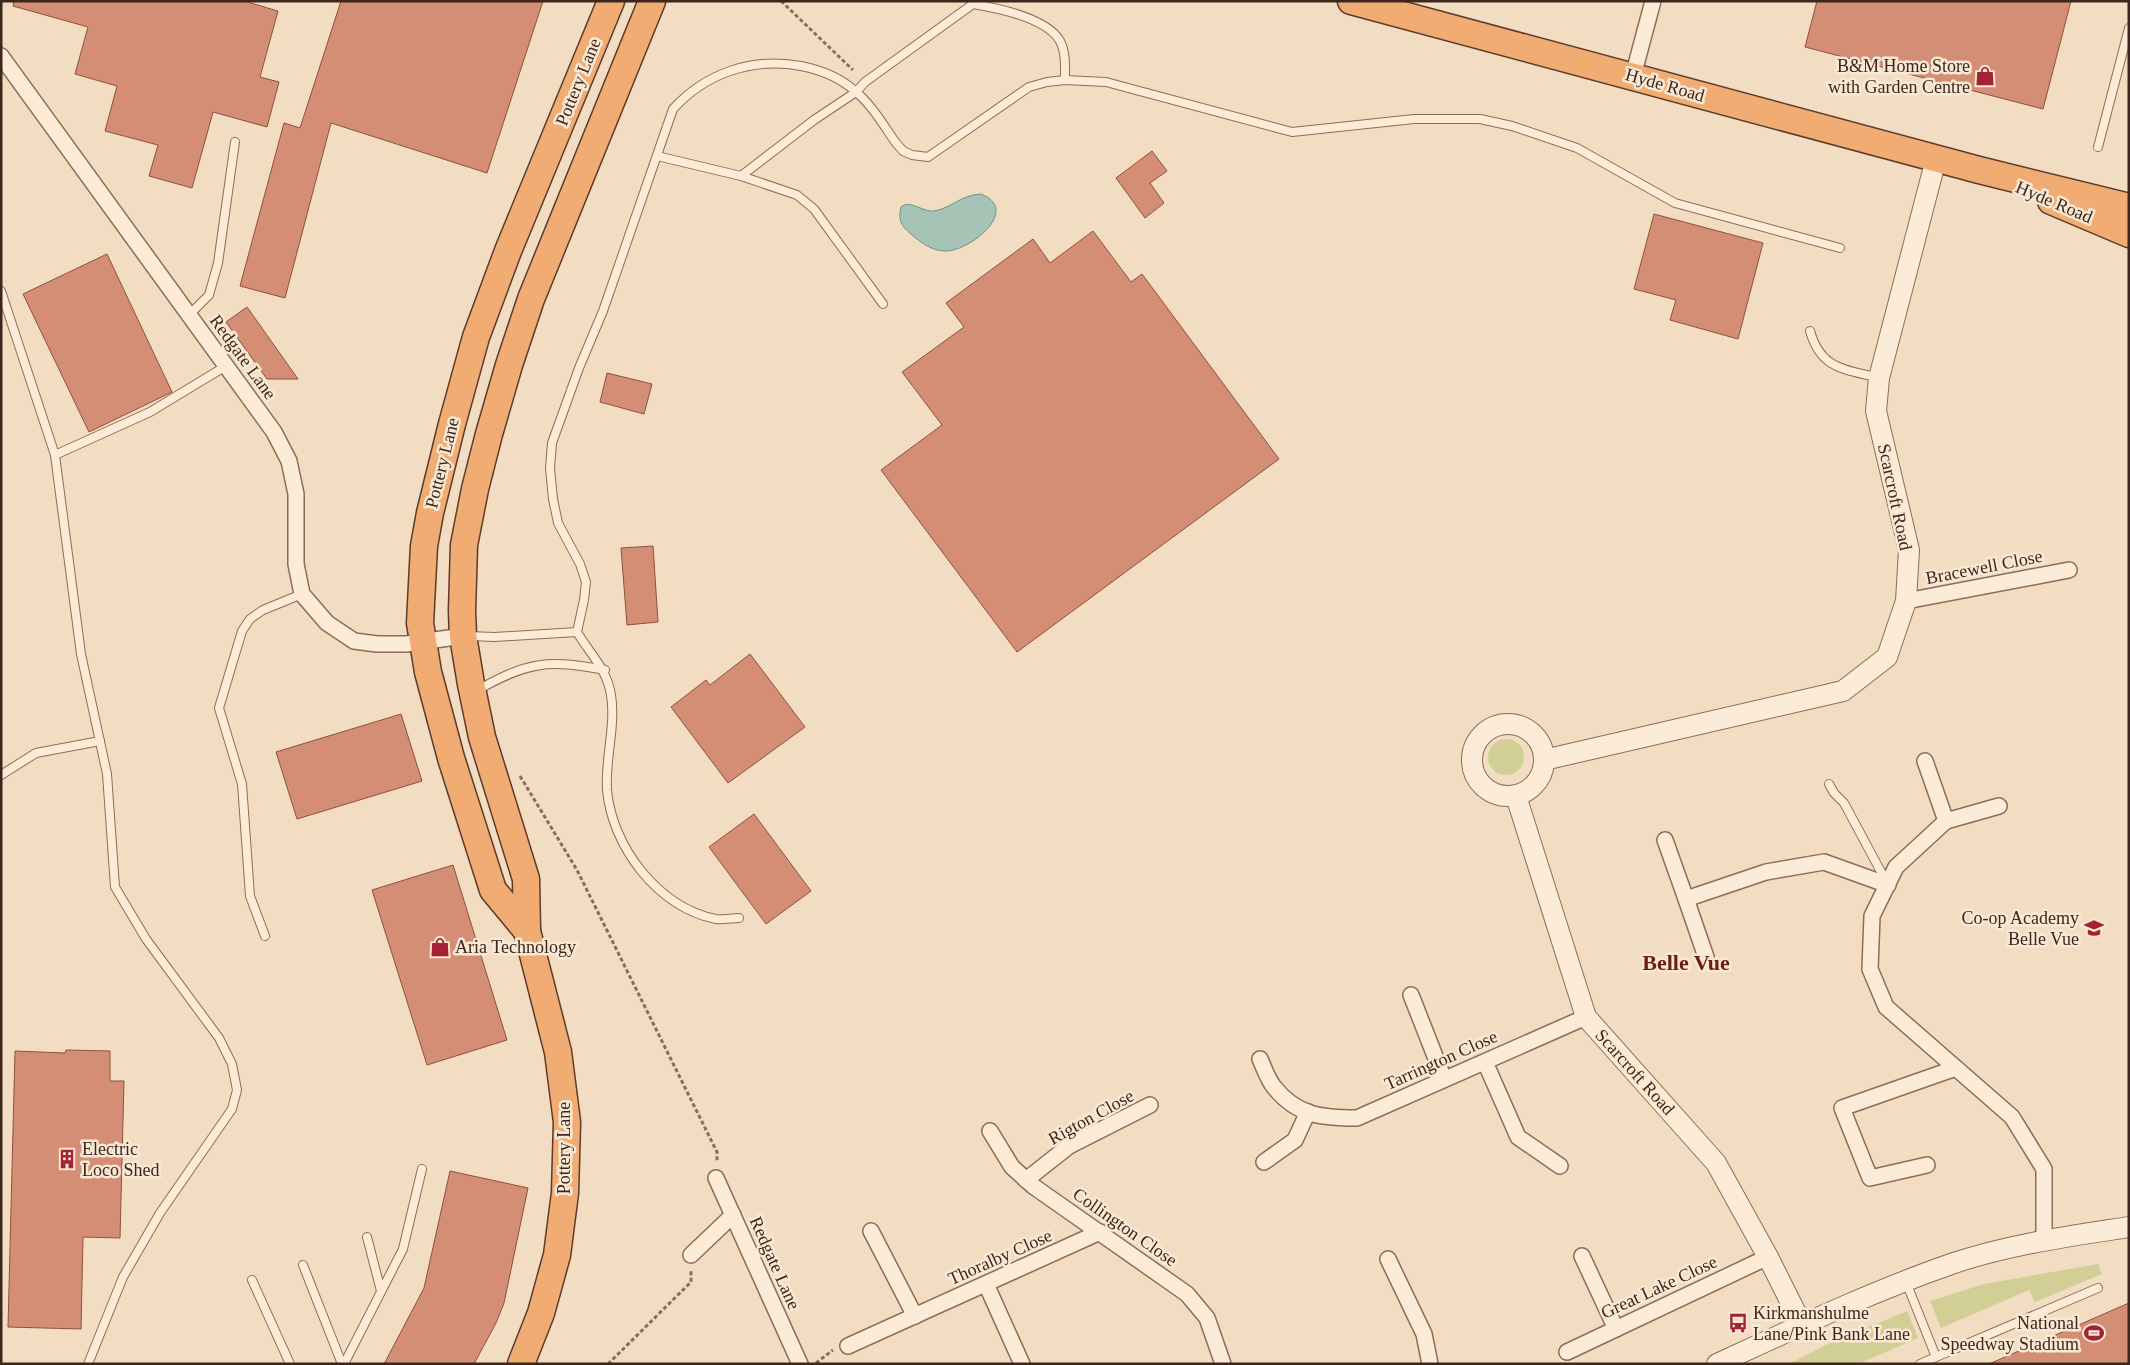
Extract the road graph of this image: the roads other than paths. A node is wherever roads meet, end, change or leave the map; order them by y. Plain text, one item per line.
1 (611, 1) edge
2 (652, 1) edge
3 (1351, 1) edge
4 (1653, 1) edge
5 (2129, 28) edge
6 (1, 56) edge
7 (1633, 76) junction
8 (1065, 80) junction
9 (856, 92) junction
10 (235, 142) dead end
11 (2098, 147) dead end
12 (657, 156) junction
13 (1936, 159) junction
14 (1979, 170) junction
15 (741, 176) junction
16 (2129, 207) edge
17 (2129, 234) edge
18 (1840, 248) dead end
19 (1, 291) edge
20 (884, 304) dead end
21 (189, 315) junction
22 (1810, 331) dead end
23 (226, 366) junction
24 (1879, 378) junction
25 (55, 455) junction
26 (2069, 570) dead end
27 (302, 594) junction
28 (1906, 601) junction
29 (577, 632) junction
30 (463, 636) junction
31 (423, 641) junction
32 (605, 670) junction
33 (473, 693) junction
34 (100, 741) junction
35 (1544, 760) junction
36 (1925, 761) dead end
37 (1, 775) edge
38 (1830, 784) dead end
39 (1516, 796) junction
40 (1999, 806) dead end
41 (1946, 821) junction
42 (1665, 840) dead end
43 (1888, 884) junction
44 (1686, 899) junction
45 (739, 918) dead end
46 (528, 931) junction
47 (265, 936) dead end
48 (1706, 957) dead end
49 (1411, 995) dead end
50 (1586, 1017) junction
51 (1260, 1059) dead end
52 (1485, 1062) junction
53 (1956, 1068) junction
54 (1444, 1079) junction
55 (1150, 1106) dead end
56 (1308, 1112) junction
57 (990, 1131) dead end
58 (1264, 1162) dead end
59 (1927, 1165) dead end
60 (1560, 1166) dead end
61 (422, 1169) dead end
62 (716, 1178) road end
63 (1026, 1180) junction
64 (734, 1215) junction
65 (2129, 1227) edge
66 (871, 1231) dead end
67 (1100, 1232) junction
68 (367, 1237) dead end
69 (2044, 1240) junction
70 (691, 1255) road end
71 (1582, 1256) dead end
72 (1768, 1257) junction
73 (1388, 1259) dead end
74 (303, 1265) dead end
75 (252, 1280) dead end
76 (1906, 1282) junction
77 (986, 1284) junction
78 (2098, 1288) dead end
79 (382, 1291) junction
80 (915, 1316) junction
81 (1802, 1325) junction
82 (1616, 1329) junction
83 (848, 1346) dead end
84 (1567, 1352) dead end
85 (1936, 1357) junction
86 (88, 1364) edge
87 (290, 1364) edge
88 (343, 1364) edge
89 (521, 1364) edge
90 (800, 1364) edge
91 (1022, 1364) edge
92 (1223, 1364) edge
93 (1430, 1364) edge
94 (1717, 1364) edge
95 (1920, 1364) edge

1 - 31 highway, Pottery Lane
2 - 30 highway, Pottery Lane
3 - 7 highway, Hyde Road
4 - 7 street
5 - 11 lane
6 - 21 street, Redgate Lane
7 - 13 highway, Hyde Road
8 - 9 lane
8 - 9 lane
8 - 18 lane
9 - 12 lane
9 - 15 lane
10 - 21 lane
12 - 15 lane
12 - 29 lane
13 - 14 highway, Hyde Road
13 - 24 street, Scarcroft Road
14 - 16 highway, Hyde Road
14 - 17 highway, Hyde Road
15 - 20 lane
19 - 25 lane
21 - 23 street, Redgate Lane
22 - 24 lane
23 - 25 lane
23 - 27 street, Redgate Lane
24 - 28 street, Scarcroft Road
25 - 34 lane
26 - 28 street, Bracewell Close
27 - 31 street, Redgate Lane
27 - 47 lane
28 - 35 street, Scarcroft Road
29 - 30 lane
29 - 32 lane
30 - 31 street, Redgate Lane
30 - 33 highway, Pottery Lane
31 - 46 highway, Pottery Lane
32 - 33 lane
32 - 45 lane
33 - 46 highway, Pottery Lane
34 - 37 lane
34 - 86 lane
35 - 39 street
35 - 39 street
36 - 41 street
38 - 43 lane
39 - 50 street, Scarcroft Road
40 - 41 street
41 - 43 street
42 - 44 street
43 - 44 street
43 - 53 street
44 - 48 street
46 - 89 highway, Pottery Lane
49 - 54 street
50 - 52 street, Tarrington Close
50 - 72 street, Scarcroft Road
51 - 56 street, Tarrington Close
52 - 54 street, Tarrington Close
52 - 60 street
53 - 59 street
53 - 69 street
54 - 56 street, Tarrington Close
55 - 63 street, Rigton Close
56 - 58 street
57 - 63 street, Collington Close
61 - 79 lane
62 - 64 street, Redgate Lane
63 - 67 street, Collington Close
64 - 70 street
64 - 90 street, Redgate Lane
65 - 69 street
66 - 80 street
67 - 77 street, Thoralby Close
67 - 92 street, Collington Close
68 - 79 lane
69 - 76 street
71 - 82 street
72 - 81 street, Scarcroft Road
72 - 82 street, Great Lake Close
73 - 93 street
74 - 88 lane
75 - 87 lane
76 - 81 street
76 - 85 lane
77 - 80 street, Thoralby Close
77 - 91 street
78 - 85 lane
79 - 88 lane
80 - 83 street, Thoralby Close
81 - 94 street
82 - 84 street, Great Lake Close
85 - 95 lane

